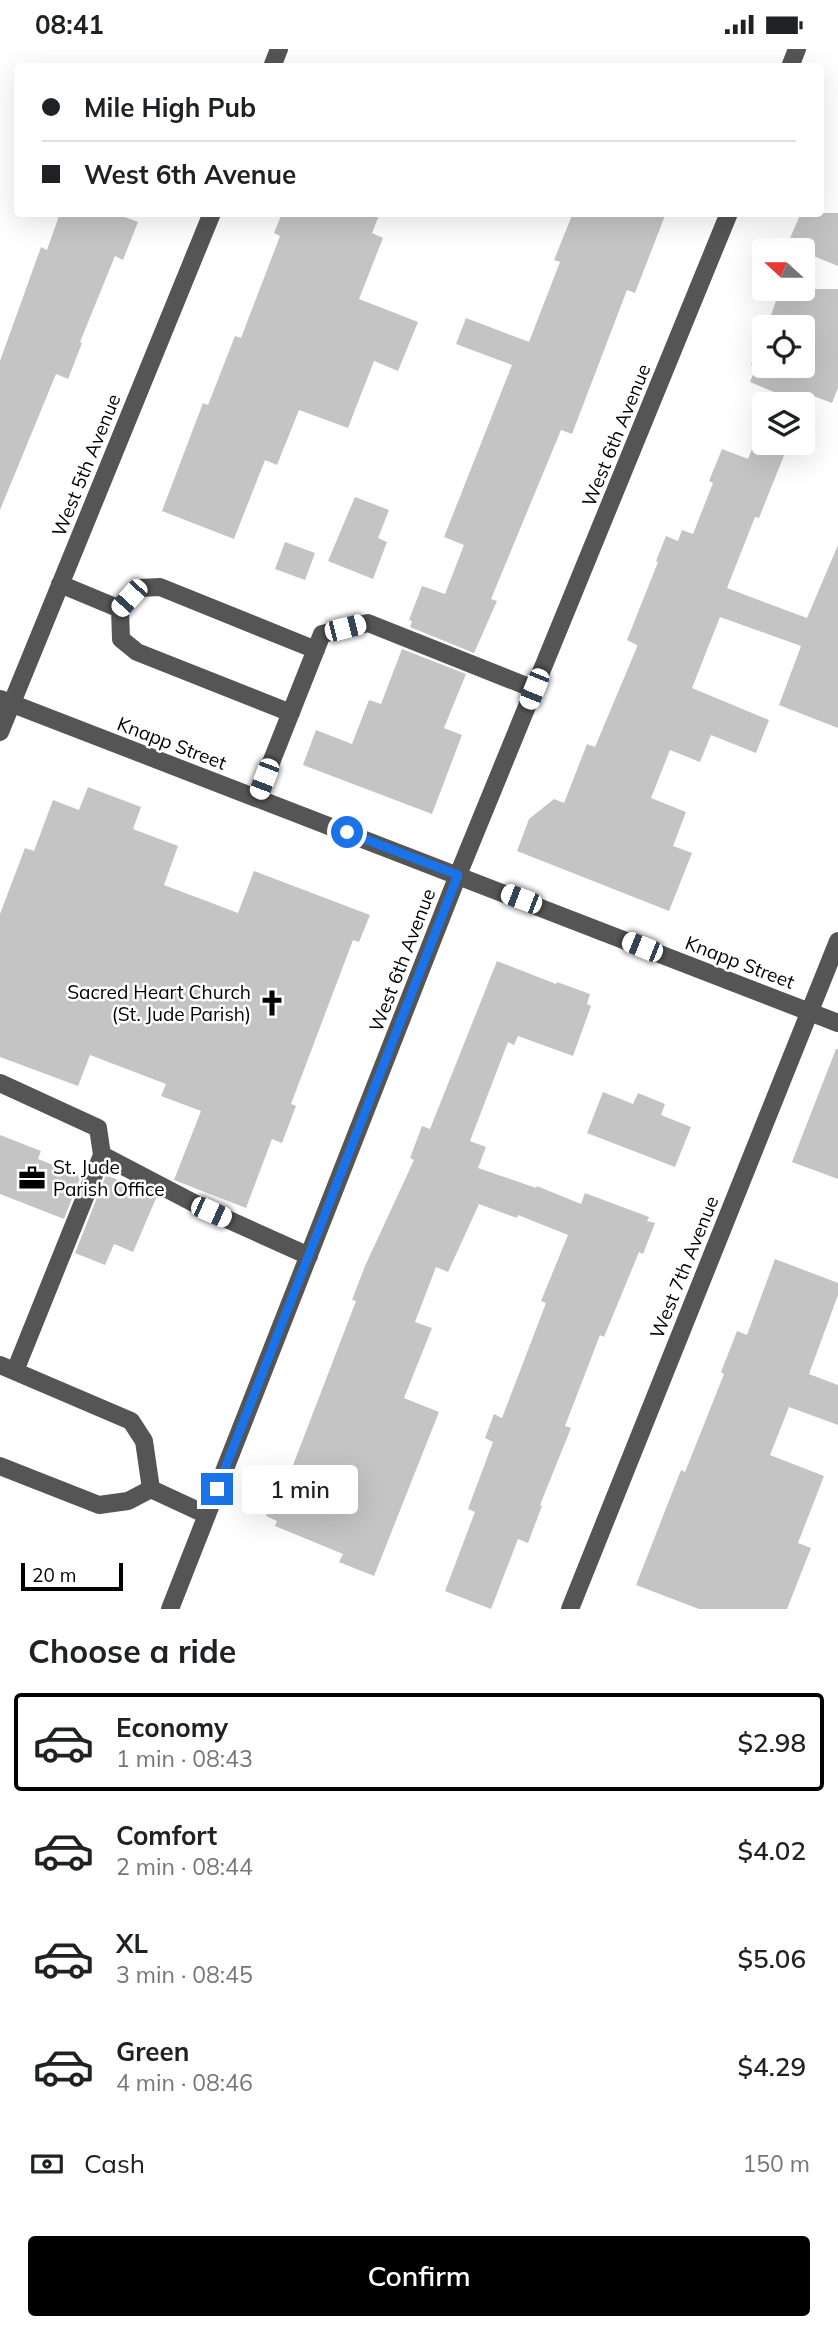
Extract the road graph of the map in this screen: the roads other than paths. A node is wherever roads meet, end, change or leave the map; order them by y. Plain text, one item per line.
1 (210, 217) edge
2 (727, 217) edge
3 (60, 585) junction
4 (120, 609) junction
5 (316, 650) junction
6 (534, 689) junction
7 (6, 701) edge
8 (291, 713) junction
9 (0, 732) edge
10 (257, 798) junction
11 (458, 875) junction
12 (838, 941) edge
13 (810, 1011) junction
14 (838, 1023) edge
15 (0, 1083) edge
16 (102, 1155) junction
17 (309, 1256) junction
18 (8, 1368) edge
19 (0, 1466) edge
20 (151, 1489) junction
21 (207, 1515) junction
22 (170, 1609) edge
23 (570, 1609) edge

1 - 3 street, West 5th Avenue
2 - 6 street, West 6th Avenue
3 - 4 street
3 - 7 street, West 5th Avenue
4 - 5 street
4 - 8 street
5 - 6 street
5 - 8 street
6 - 11 street, West 6th Avenue
7 - 9 street, West 5th Avenue
7 - 10 street, Knapp Street
8 - 10 street
10 - 11 street, Knapp Street
11 - 13 street, Knapp Street
11 - 17 street, West 6th Avenue
12 - 13 street, West 7th Avenue
13 - 14 street, Knapp Street
13 - 23 street, West 7th Avenue
15 - 16 street
16 - 17 street
16 - 18 street
17 - 21 street, West 6th Avenue
18 - 20 street
19 - 20 street
20 - 21 street
21 - 22 street, West 6th Avenue

